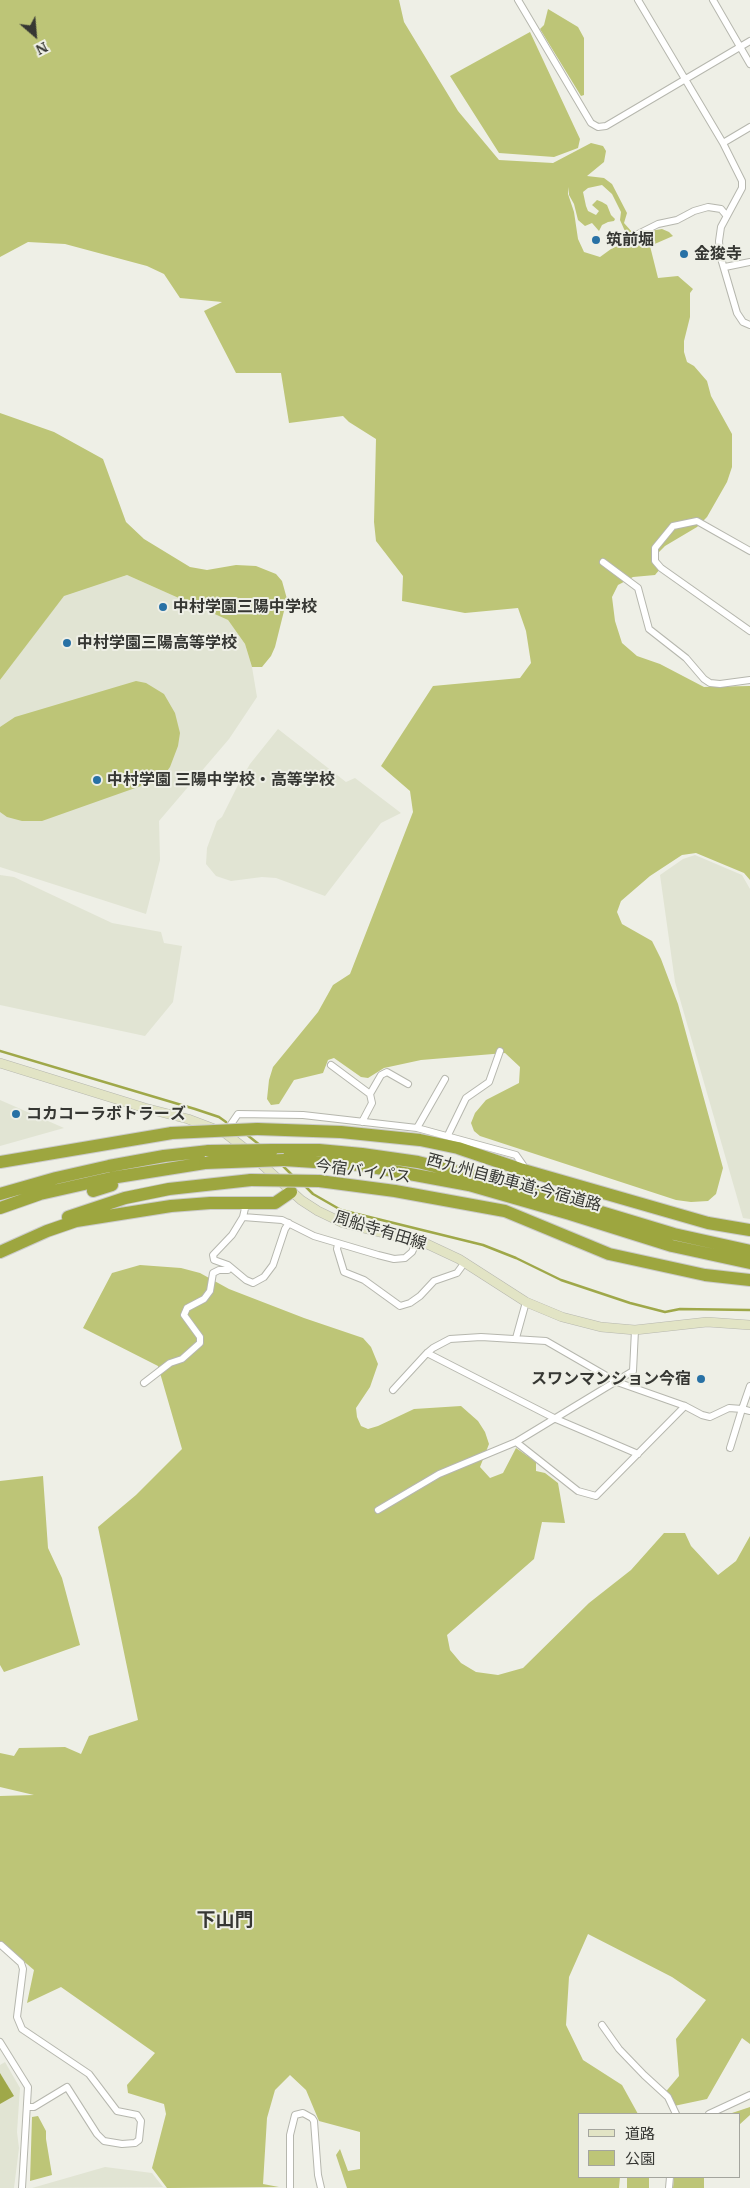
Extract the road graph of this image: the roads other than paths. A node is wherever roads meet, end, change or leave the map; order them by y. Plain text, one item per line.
1 (518, 0) edge
2 (638, 0) edge
3 (713, 0) edge
4 (750, 41) edge
5 (740, 47) junction
6 (750, 64) edge
7 (685, 80) junction
8 (750, 127) edge
9 (723, 143) junction
10 (726, 214) junction
11 (632, 237) dead end
12 (750, 262) edge
13 (724, 267) junction
14 (750, 325) edge
15 (750, 551) edge
16 (603, 562) dead end
17 (750, 631) edge
18 (750, 680) edge
19 (500, 1051) dead end
20 (0, 1063) edge
21 (331, 1065) dead end
22 (444, 1079) dead end
23 (408, 1084) dead end
24 (370, 1094) junction
25 (362, 1122) junction
26 (417, 1128) junction
27 (225, 1133) junction
28 (448, 1135) junction
29 (0, 1162) edge
30 (165, 1168) junction
31 (520, 1169) junction
32 (93, 1191) dead end
33 (291, 1192) junction
34 (2, 1193) edge
35 (246, 1204) junction
36 (0, 1210) edge
37 (243, 1217) junction
38 (289, 1223) junction
39 (750, 1230) edge
40 (417, 1241) junction
41 (338, 1244) junction
42 (0, 1246) edge
43 (750, 1251) edge
44 (0, 1252) edge
45 (465, 1262) junction
46 (750, 1263) edge
47 (230, 1267) junction
48 (750, 1280) edge
49 (526, 1302) junction
50 (750, 1325) edge
51 (635, 1330) junction
52 (516, 1338) junction
53 (427, 1353) junction
54 (617, 1382) junction
55 (144, 1383) dead end
56 (750, 1386) edge
57 (393, 1390) dead end
58 (685, 1406) junction
59 (742, 1409) junction
60 (750, 1411) edge
61 (556, 1419) junction
62 (516, 1442) junction
63 (730, 1448) dead end
64 (638, 1454) junction
65 (378, 1510) dead end
66 (0, 1945) edge
67 (0, 1950) edge
68 (602, 2025) dead end
69 (0, 2042) edge
70 (750, 2095) edge
71 (27, 2107) junction
72 (676, 2113) edge
73 (711, 2113) edge
74 (22, 2188) edge
75 (290, 2188) edge
76 (321, 2188) edge

1 - 7 street
2 - 7 street
3 - 5 street
4 - 5 street
5 - 6 street
5 - 7 street
7 - 9 street
8 - 9 street
9 - 10 street
10 - 11 street
10 - 13 street
12 - 13 street
13 - 14 street
15 - 17 street
16 - 18 street
19 - 28 street
20 - 27 main road, 周船寺有田線
21 - 24 street
22 - 26 street
23 - 24 street
24 - 25 street
25 - 26 street
25 - 27 street
26 - 28 street
27 - 33 main road, 周船寺有田線
28 - 31 street
29 - 31 highway, bridge
30 - 32 highway
30 - 36 highway, 西九州自動車道;今宿道路
30 - 46 highway, 西九州自動車道;今宿道路, bridge
31 - 39 highway
33 - 35 highway
33 - 40 main road, 周船寺有田線
34 - 43 highway, 西九州自動車道;今宿道路, bridge
35 - 37 street
35 - 44 highway
37 - 38 street
37 - 47 street
38 - 41 street
38 - 47 street
40 - 41 street
40 - 45 main road, 周船寺有田線
41 - 45 street
42 - 48 highway, 今宿バイパス, bridge
45 - 49 main road, 周船寺有田線
47 - 55 street
49 - 51 main road, 周船寺有田線
49 - 52 street
50 - 51 main road, 周船寺有田線
51 - 54 street
52 - 53 street
52 - 54 street
53 - 57 street
53 - 61 street
54 - 58 street
54 - 61 street
56 - 59 street
58 - 59 street
58 - 64 street
59 - 60 street
59 - 63 street
61 - 62 street
61 - 64 street
62 - 64 street
62 - 65 street
66 - 67 street
66 - 71 street
68 - 72 street
69 - 71 street
70 - 73 street
71 - 74 street
75 - 76 street

